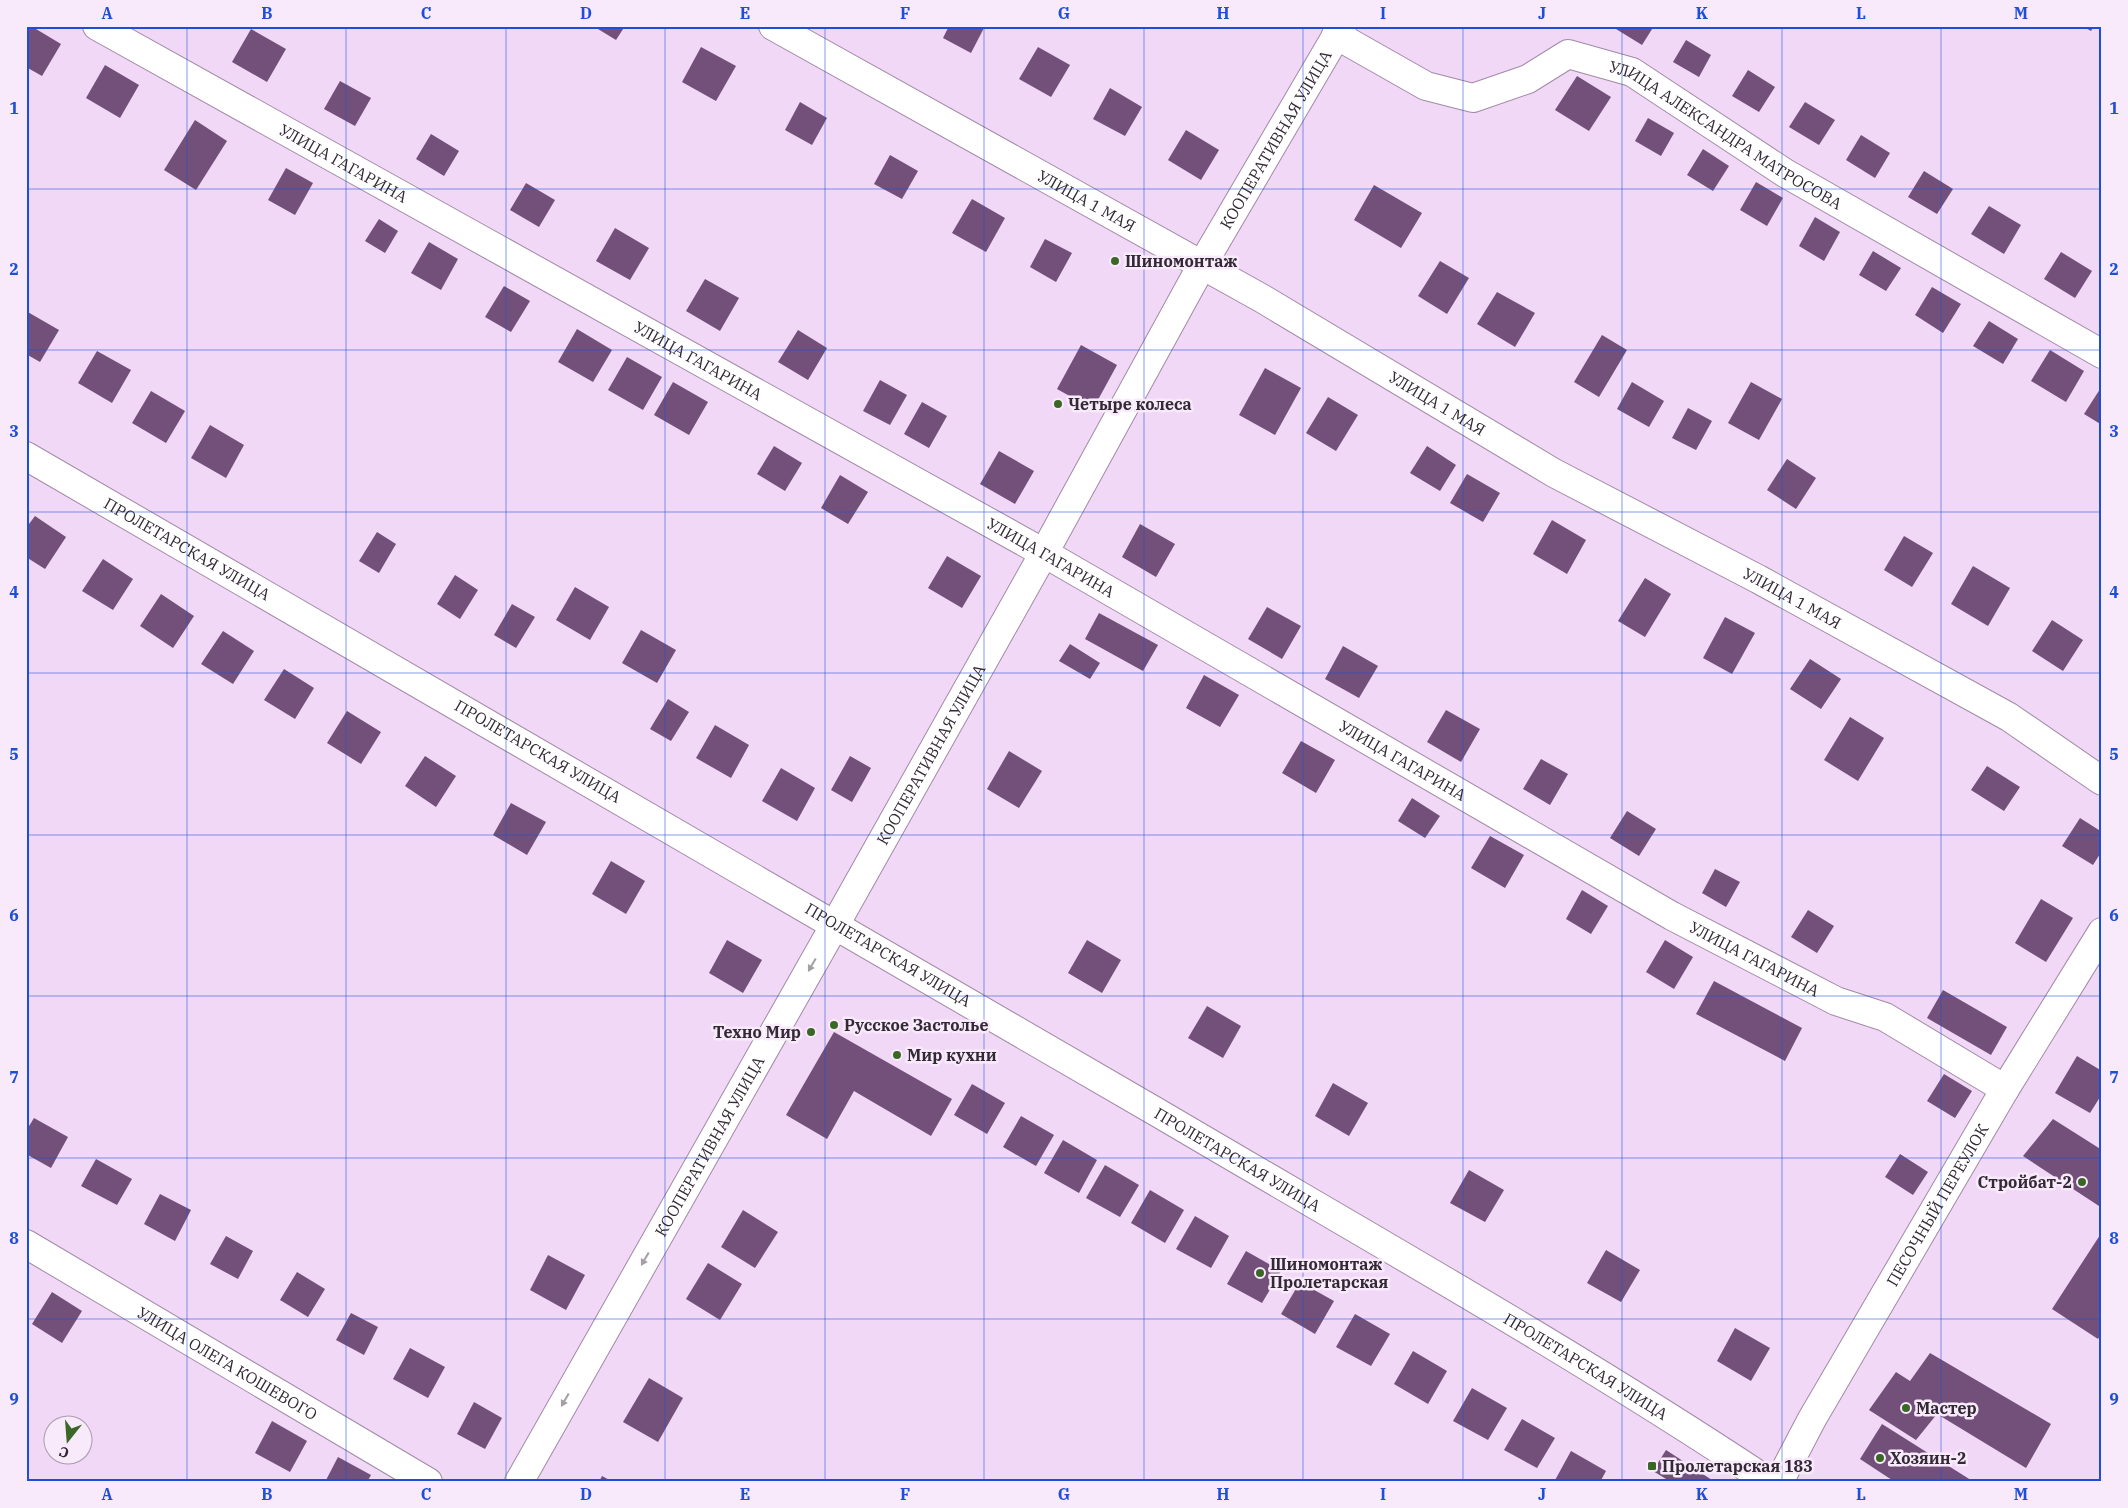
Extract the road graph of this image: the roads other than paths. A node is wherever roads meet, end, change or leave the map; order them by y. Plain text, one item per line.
1 (97, 26) edge
2 (773, 26) edge
3 (1339, 31) edge
4 (1202, 265) junction
5 (2102, 354) edge
6 (26, 456) edge
7 (1044, 553) junction
8 (2102, 781) edge
9 (836, 923) junction
10 (2102, 932) edge
11 (2005, 1089) junction
12 (26, 1244) edge
13 (428, 1482) edge
14 (519, 1482) edge
15 (1769, 1482) edge
16 (1779, 1482) edge

1 - 7 street, УЛИЦА ГАГАРИНА
2 - 4 street, УЛИЦА 1 МАЯ
3 - 4 street, КООПЕРАТИВНАЯ УЛИЦА
3 - 5 street, УЛИЦА АЛЕКСАНДРА МАТРОСОВА
4 - 7 street, КООПЕРАТИВНАЯ УЛИЦА
4 - 8 street, УЛИЦА 1 МАЯ
6 - 9 street, ПРОЛЕТАРСКАЯ УЛИЦА
7 - 9 street, КООПЕРАТИВНАЯ УЛИЦА
7 - 11 street, УЛИЦА ГАГАРИНА
9 -> 14 street, КООПЕРАТИВНАЯ УЛИЦА
9 - 15 street, ПРОЛЕТАРСКАЯ УЛИЦА
10 - 11 street, ПЕСОЧНЫЙ ПЕРЕУЛОК
11 - 16 street, ПЕСОЧНЫЙ ПЕРЕУЛОК
12 - 13 street, УЛИЦА ОЛЕГА КОШЕВОГО

